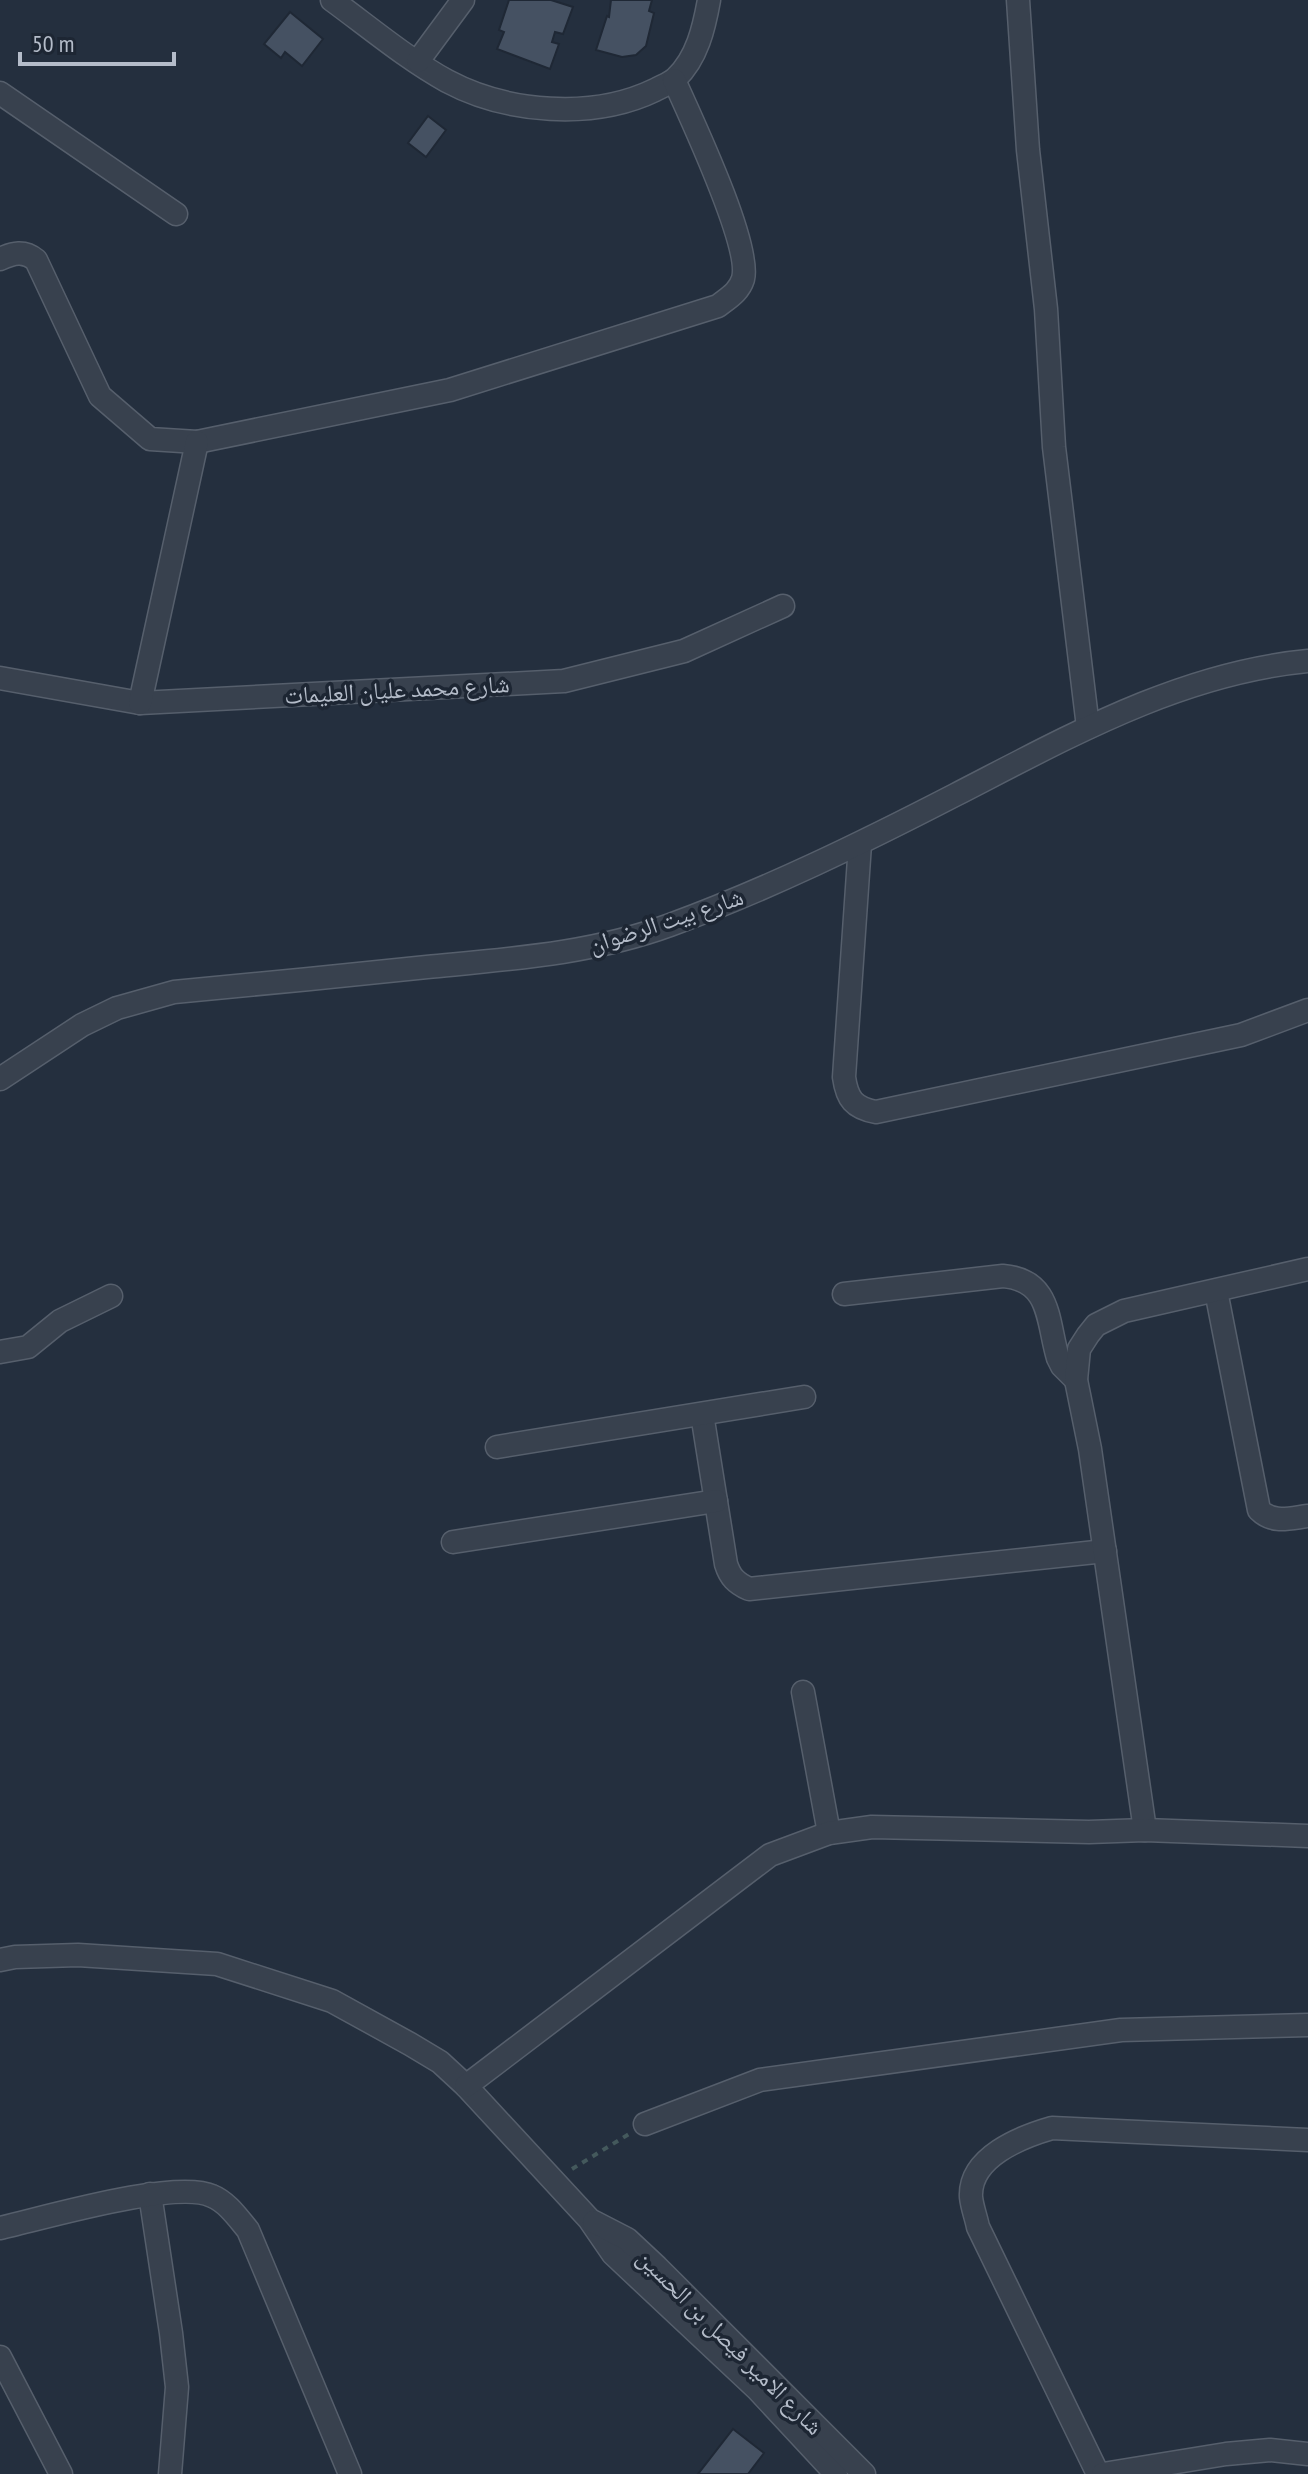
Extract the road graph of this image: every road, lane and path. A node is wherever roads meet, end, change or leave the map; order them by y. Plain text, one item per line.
1 (332, 0) edge
2 (463, 0) edge
3 (709, 0) edge
4 (1018, 0) edge
5 (418, 61) junction
6 (674, 80) junction
7 (0, 93) edge
8 (176, 214) dead end
9 (0, 259) edge
10 (197, 442) junction
11 (783, 606) dead end
12 (1308, 661) edge
13 (0, 678) edge
14 (140, 703) junction
15 (1088, 727) junction
16 (860, 844) junction
17 (1308, 1010) edge
18 (0, 1079) edge
19 (1308, 1269) edge
20 (1216, 1291) junction
21 (844, 1294) dead end
22 (111, 1296) dead end
23 (0, 1352) edge
24 (1076, 1380) junction
25 (804, 1397) dead end
26 (702, 1414) junction
27 (497, 1447) dead end
28 (716, 1501) junction
29 (1308, 1516) edge
30 (453, 1542) dead end
31 (1105, 1551) junction
32 (803, 1692) dead end
33 (1145, 1830) junction
34 (829, 1833) junction
35 (1308, 1836) edge
36 (0, 1960) edge
37 (1308, 2025) edge
38 (466, 2086) junction
39 (645, 2124) joint
40 (1308, 2140) edge
41 (553, 2180) junction
42 (150, 2194) junction
43 (589, 2219) junction
44 (0, 2228) edge
45 (0, 2357) edge
46 (1308, 2454) edge
47 (61, 2474) edge
48 (170, 2474) edge
49 (350, 2474) edge
50 (836, 2474) edge
51 (864, 2474) edge
52 (1100, 2474) edge

1 - 5 street
2 - 5 street
3 - 6 street
4 - 15 street
5 - 6 street
6 - 10 street
7 - 8 street
9 - 10 street
10 - 14 street
11 - 14 street, شارع محمد عليان العليمات
12 - 15 street, شارع بيت الرضوان
13 - 14 street, شارع محمد عليان العليمات
15 - 16 street, شارع بيت الرضوان
16 - 17 street
16 - 18 street, شارع بيت الرضوان
19 - 20 street
20 - 24 street
20 - 29 street
21 - 24 street
22 - 23 street
24 - 31 street
25 - 26 street
26 - 27 street
26 - 28 street
28 - 30 street
28 - 31 street
31 - 33 street
32 - 34 street
33 - 34 street
33 - 35 street
34 - 38 street
36 - 38 street, شارع الامير فيصل بن الحسين
37 - 39 street
38 - 41 street, شارع الامير فيصل بن الحسين
39 - 41 path
40 - 52 street
41 - 43 street, شارع الامير فيصل بن الحسين
42 - 44 street
42 - 48 street
42 - 49 street
43 - 50 street, شارع الامير فيصل بن الحسين
43 - 51 street, شارع الامير فيصل بن الحسين
45 - 47 street
46 - 52 street

